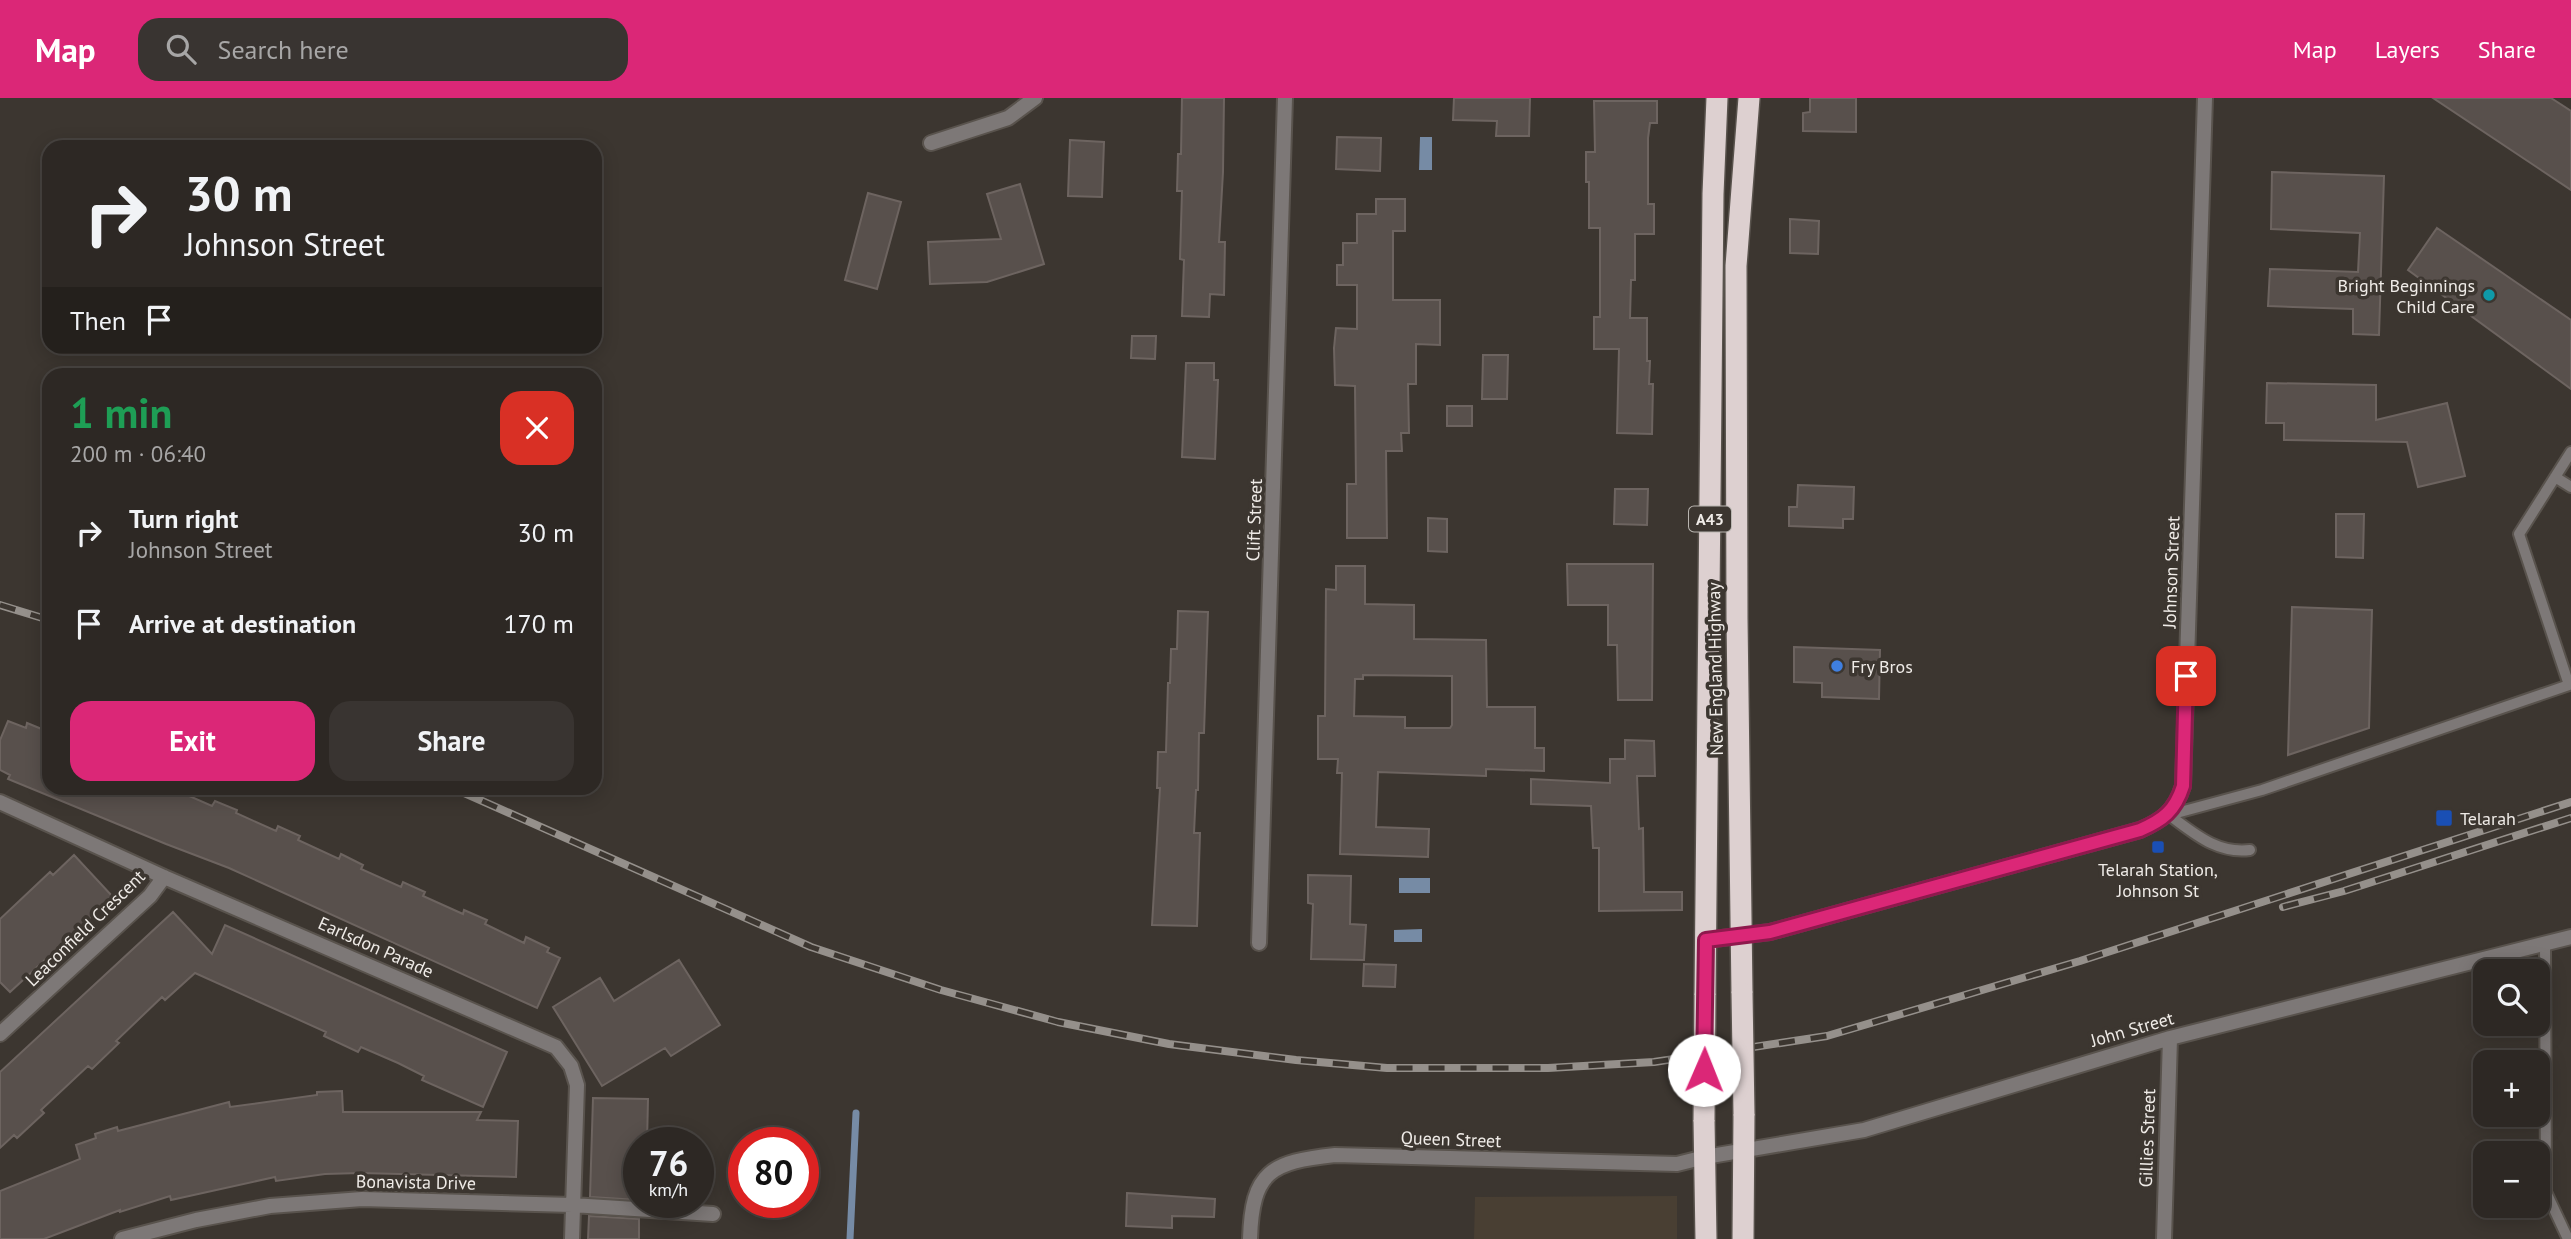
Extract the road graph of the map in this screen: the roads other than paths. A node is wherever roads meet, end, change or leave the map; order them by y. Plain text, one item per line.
1 (1035, 98) edge
2 (1284, 98) edge
3 (1717, 98) edge
4 (1749, 98) edge
5 (2205, 98) edge
6 (931, 143) dead end
7 (2571, 452) edge
8 (2556, 477) junction
9 (2571, 487) edge
10 (2570, 685) edge
11 (0, 802) edge
12 (2169, 815) junction
13 (2250, 850) dead end
14 (164, 877) junction
15 (1742, 935) junction
16 (2571, 937) edge
17 (1706, 940) junction
18 (1259, 943) dead end
19 (2546, 943) junction
20 (0, 1034) edge
21 (2170, 1038) junction
22 (1744, 1150) junction
23 (1705, 1157) junction
24 (572, 1205) junction
25 (623, 1208) edge
26 (122, 1239) edge
27 (572, 1239) edge
28 (1250, 1239) edge
29 (1706, 1239) edge
30 (1742, 1239) edge
31 (2164, 1239) edge
32 (2568, 1239) edge

1 - 6 street
2 - 18 street, Clift Street
3 - 17 highway, New England Highway / A43
4 - 15 highway, New England Highway / A43
5 - 12 street, Johnson Street
7 - 8 lane
8 - 9 lane
8 - 10 lane
10 - 12 lane
11 - 14 street, Earlsdon Parade
12 - 13 lane
12 - 15 street
14 - 20 street, Leaconfield Crescent
14 - 24 street, Earlsdon Parade
15 - 17 street
15 - 22 highway, New England Highway / A43, bridge
16 - 19 street, John Street
17 - 23 highway, New England Highway / A43, bridge
19 - 21 street, John Street
19 - 32 lane
21 - 22 street, John Street
21 - 31 street, Gillies Street
22 - 23 street, John Street
22 - 30 highway, New England Highway / A43
23 - 28 street, Queen Street
23 - 29 highway, New England Highway / A43
24 - 25 street, Bonavista Drive
24 - 26 street, Bonavista Drive
24 - 27 street, Earlsdon Parade

